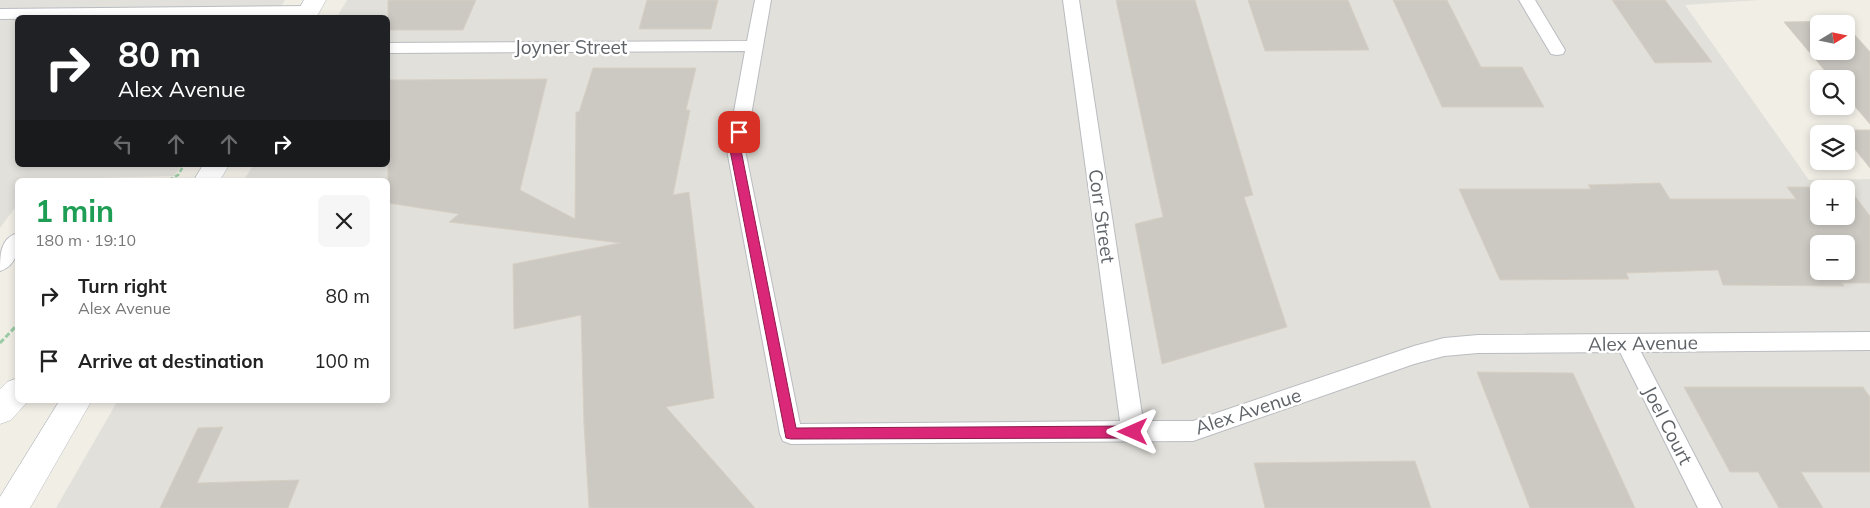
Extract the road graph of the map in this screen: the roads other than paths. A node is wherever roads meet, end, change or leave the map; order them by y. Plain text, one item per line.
1 (763, 0) edge
2 (1071, 0) edge
3 (1527, 0) edge
4 (310, 9) edge
5 (0, 14) edge
6 (755, 46) junction
7 (390, 48) edge
8 (1557, 50) dead end
9 (215, 167) edge
10 (208, 178) edge
11 (15, 244) edge
12 (0, 263) edge
13 (1870, 341) edge
14 (1626, 343) junction
15 (15, 394) edge
16 (75, 403) edge
17 (0, 410) edge
18 (1133, 432) junction
19 (12, 508) edge
20 (1710, 508) edge

1 - 6 street, Alex Avenue
2 - 18 street, Corr Street
3 - 8 street
4 - 5 street
6 - 7 street, Joyner Street
6 - 18 street, Alex Avenue
9 - 10 street
11 - 12 street
13 - 14 street, Alex Avenue
14 - 18 street, Alex Avenue
14 - 20 street, Joel Court
15 - 17 street
16 - 19 street

